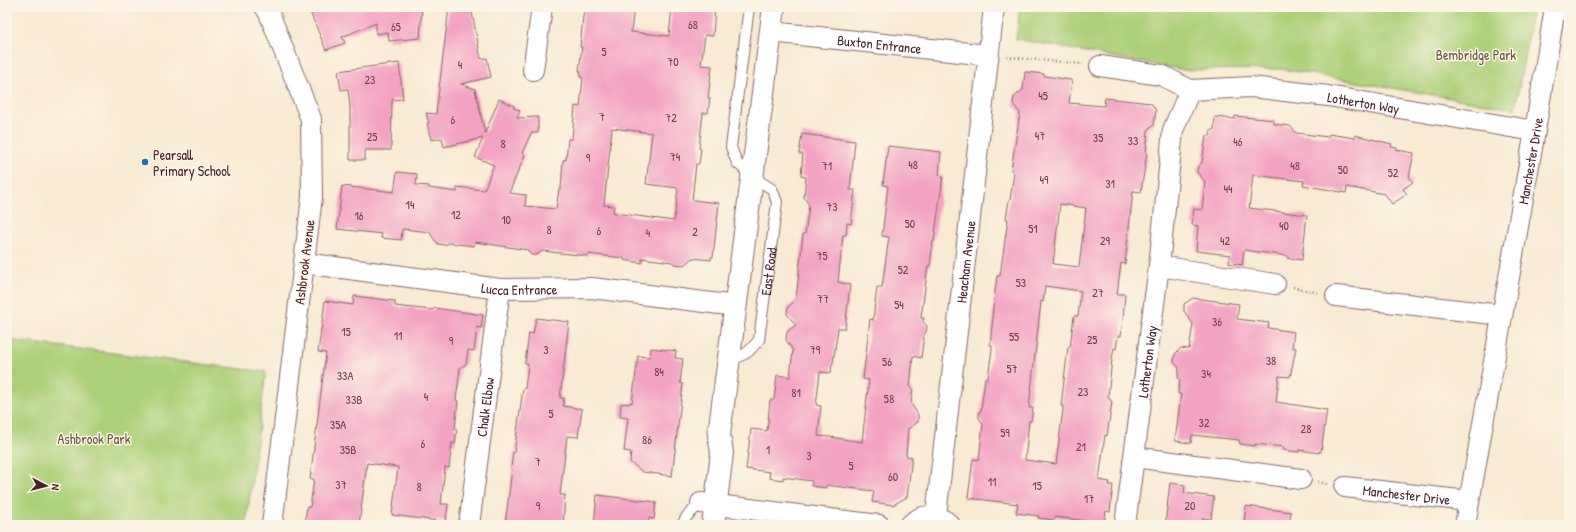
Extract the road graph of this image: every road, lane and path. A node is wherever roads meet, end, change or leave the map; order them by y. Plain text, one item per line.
1 (542, 7) edge
2 (749, 7) edge
3 (774, 7) edge
4 (994, 7) edge
5 (1555, 7) edge
6 (272, 9) edge
7 (771, 32) junction
8 (988, 55) junction
9 (1100, 66) joint
10 (533, 70) dead end
11 (1190, 90) junction
12 (1535, 131) junction
13 (753, 177) junction
14 (304, 263) junction
15 (1159, 266) junction
16 (1275, 284) joint
17 (500, 289) junction
18 (1336, 296) joint
19 (736, 306) junction
20 (1502, 315) junction
21 (729, 362) junction
22 (1134, 457) junction
23 (1301, 479) joint
24 (1345, 487) joint
25 (1468, 501) junction
26 (710, 511) edge
27 (943, 521) edge
28 (272, 525) edge
29 (469, 525) edge
30 (682, 525) edge
31 (698, 525) edge
32 (879, 525) edge
33 (889, 525) edge
34 (910, 525) edge
35 (1125, 525) edge
36 (1465, 525) edge

1 - 10 street
2 - 13 lane, East Road
3 - 7 street, East Road
4 - 8 street, Heacham Avenue
5 - 12 street, Manchester Drive
6 - 14 street, Ashbrook Avenue
7 - 8 street, Buxton Entrance
7 - 13 street, East Road
8 - 9 path
8 - 27 street, Heacham Avenue
9 - 11 street
11 - 12 street, Lotherton Way
11 - 15 street, Lotherton Way
12 - 20 street, Manchester Drive
13 - 19 street, East Road
13 - 21 lane, East Road
14 - 17 street, Lucca Entrance
14 - 28 street, Ashbrook Avenue
15 - 16 street
15 - 22 street, Lotherton Way
16 - 18 path
17 - 19 street, Lucca Entrance
17 - 29 street, Chalk Elbow
18 - 20 street
19 - 21 street, East Road
20 - 25 street, Manchester Drive
21 - 26 street, East Road
22 - 23 street
22 - 35 street, Lotherton Way
23 - 24 path
24 - 25 street, Manchester Drive
25 - 36 street, Manchester Drive
26 - 30 lane
26 - 31 street, East Road
26 - 32 street
27 - 34 street
33 - 34 street

